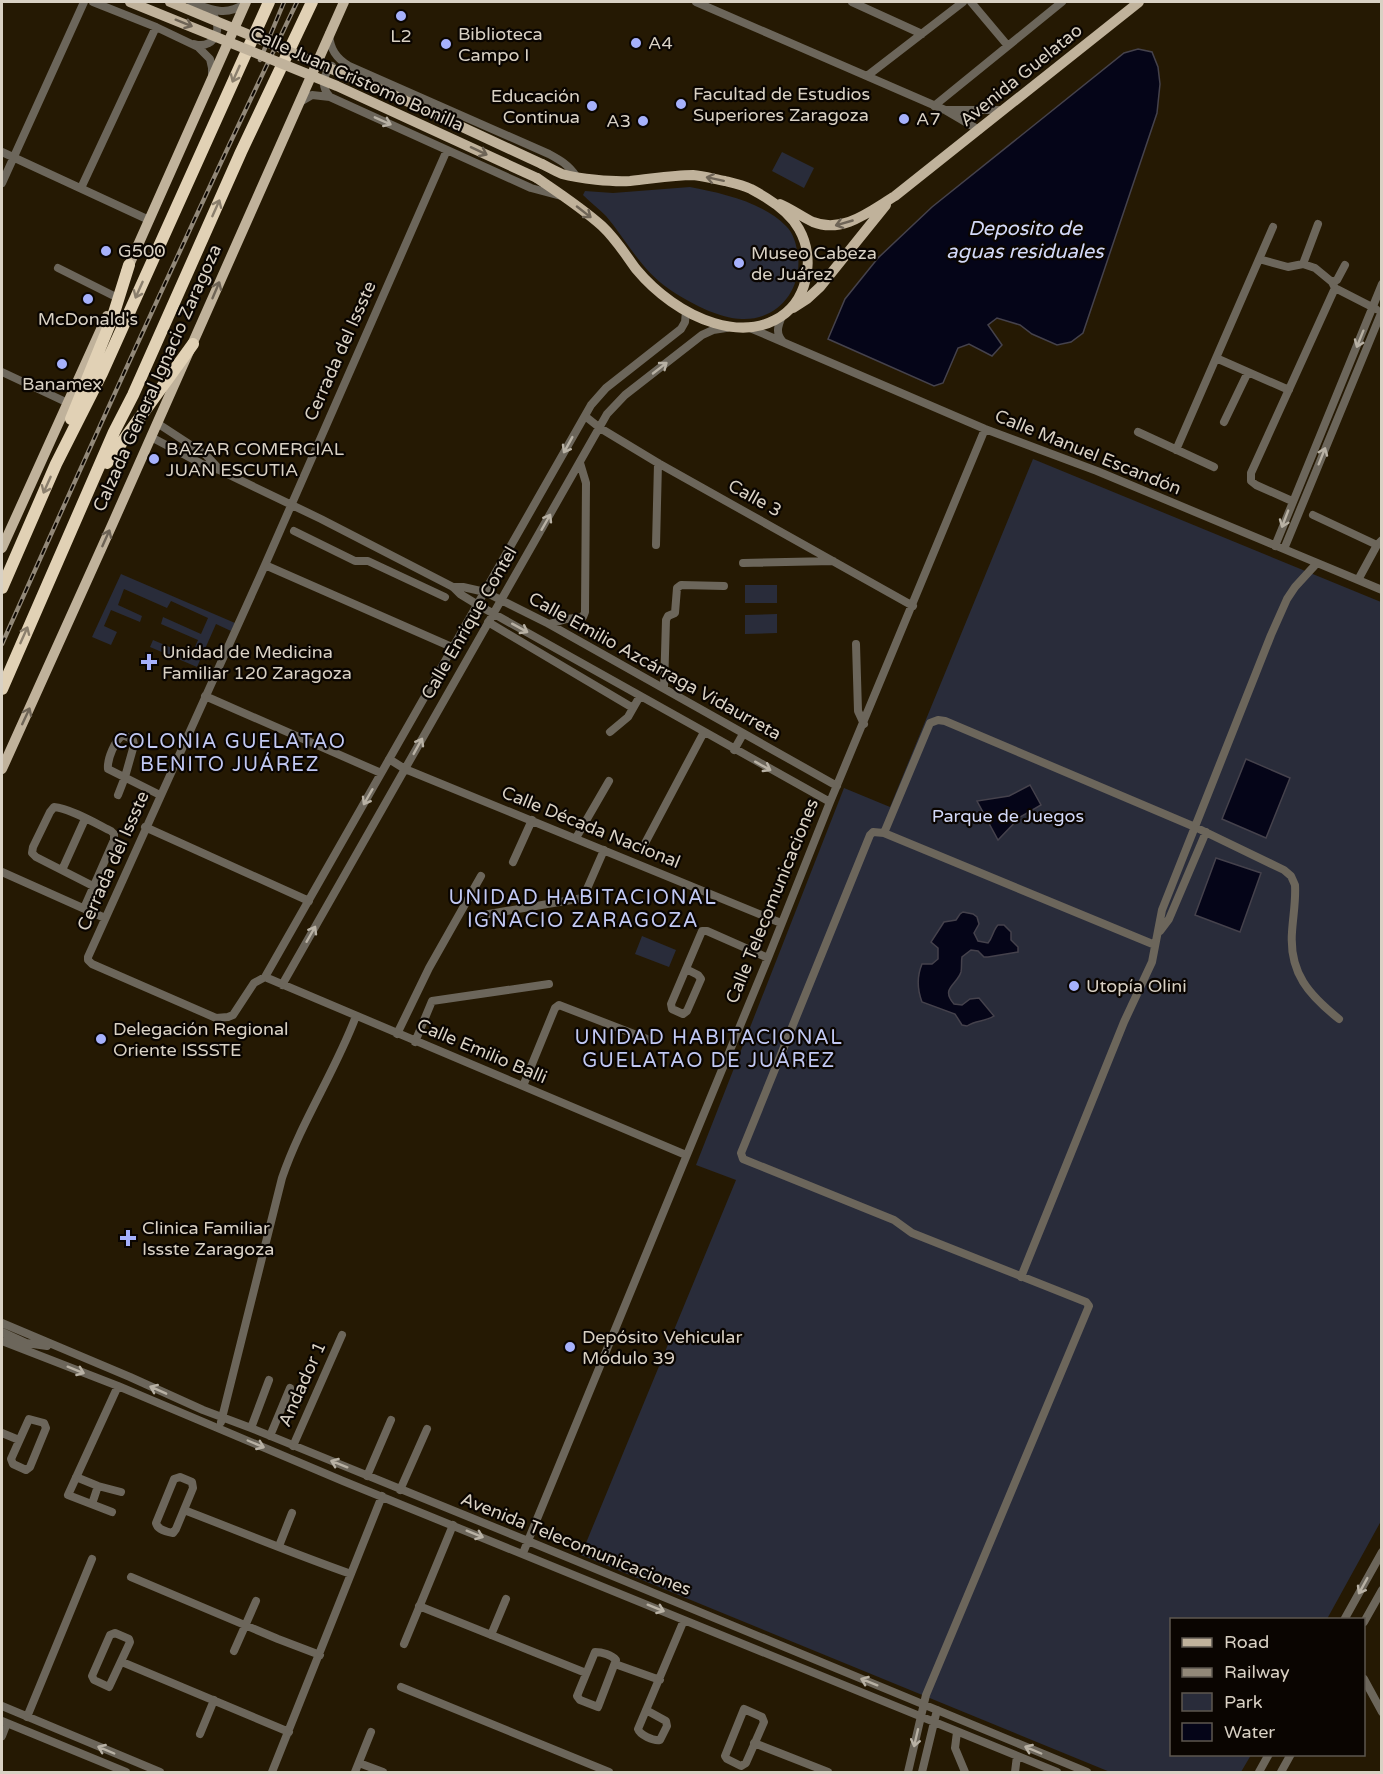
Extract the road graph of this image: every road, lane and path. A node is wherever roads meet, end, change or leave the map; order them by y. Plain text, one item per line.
1 (84, 2) edge
2 (93, 2) edge
3 (130, 2) edge
4 (170, 2) edge
5 (190, 2) edge
6 (269, 2) edge
7 (312, 2) edge
8 (344, 2) edge
9 (696, 2) edge
10 (852, 2) edge
11 (963, 2) edge
12 (971, 2) edge
13 (1062, 2) edge
14 (1139, 2) edge
15 (245, 3) edge
16 (207, 9) junction
17 (156, 27) junction
18 (329, 34) junction
19 (922, 34) junction
20 (193, 44) junction
21 (1008, 46) junction
22 (349, 66) junction
23 (867, 76) junction
24 (210, 83) junction
25 (330, 97) junction
26 (934, 106) junction
27 (296, 107) junction
28 (945, 110) junction
29 (1003, 110) junction
30 (979, 129) junction
31 (447, 150) junction
32 (2, 152) edge
33 (13, 157) junction
34 (576, 176) junction
35 (2, 183) edge
36 (81, 188) junction
37 (895, 196) junction
38 (565, 198) junction
39 (769, 200) junction
40 (149, 220) junction
41 (1318, 224) dead end
42 (1273, 227) dead end
43 (1259, 259) junction
44 (1303, 264) junction
45 (1345, 265) dead end
46 (129, 266) junction
47 (58, 268) dead end
48 (1382, 284) edge
49 (1334, 285) junction
50 (116, 297) junction
51 (1372, 307) junction
52 (686, 311) junction
53 (1381, 311) edge
54 (785, 313) junction
55 (735, 327) junction
56 (750, 328) junction
57 (783, 342) junction
58 (193, 344) junction
59 (1216, 357) junction
60 (2, 372) edge
61 (1248, 372) junction
62 (1289, 390) junction
63 (68, 403) junction
64 (585, 416) junction
65 (1332, 420) junction
66 (1224, 422) dead end
67 (158, 423) junction
68 (600, 428) junction
69 (985, 429) junction
70 (1138, 432) dead end
71 (151, 437) junction
72 (1176, 450) junction
73 (658, 463) junction
74 (56, 464) junction
75 (580, 464) junction
76 (1214, 467) dead end
77 (219, 470) junction
78 (90, 486) junction
79 (1292, 501) junction
80 (290, 504) junction
81 (1314, 515) dead end
82 (294, 531) dead end
83 (1379, 542) edge
84 (656, 545) dead end
85 (1275, 546) junction
86 (375, 547) junction
87 (2, 548) edge
88 (1284, 549) junction
89 (368, 561) junction
90 (834, 561) junction
91 (743, 563) dead end
92 (1317, 563) junction
93 (265, 565) junction
94 (1358, 580) junction
95 (724, 586) dead end
96 (453, 587) junction
97 (2, 588) edge
98 (1382, 590) edge
99 (485, 592) junction
100 (445, 597) dead end
101 (500, 600) junction
102 (478, 605) junction
103 (913, 606) junction
104 (493, 613) junction
105 (488, 622) junction
106 (549, 624) junction
107 (856, 644) dead end
108 (454, 648) junction
109 (569, 655) junction
110 (569, 670) junction
111 (631, 670) junction
112 (622, 685) junction
113 (664, 688) junction
114 (2, 689) edge
115 (206, 696) junction
116 (640, 696) junction
117 (633, 708) junction
118 (864, 724) junction
119 (610, 732) dead end
120 (704, 732) junction
121 (744, 734) junction
122 (734, 750) junction
123 (389, 759) junction
124 (2, 769) edge
125 (405, 769) junction
126 (381, 773) junction
127 (125, 777) junction
128 (609, 781) dead end
129 (837, 786) junction
130 (118, 795) dead end
131 (160, 795) junction
132 (830, 802) junction
133 (85, 819) junction
134 (532, 820) junction
135 (145, 827) junction
136 (1195, 827) junction
137 (1206, 832) junction
138 (884, 833) junction
139 (576, 838) junction
140 (643, 847) dead end
141 (604, 850) junction
142 (513, 862) dead end
143 (62, 870) junction
144 (2, 872) edge
145 (481, 876) dead end
146 (93, 886) junction
147 (309, 901) junction
148 (84, 908) junction
149 (483, 915) dead end
150 (105, 918) junction
151 (781, 922) junction
152 (1158, 934) junction
153 (1155, 945) junction
154 (768, 958) junction
155 (88, 960) joint
156 (686, 969) junction
157 (265, 977) junction
158 (549, 984) dead end
159 (282, 985) junction
160 (356, 1016) junction
161 (1339, 1018) dead end
162 (397, 1034) junction
163 (647, 1039) dead end
164 (415, 1042) junction
165 (523, 1086) junction
166 (686, 1155) junction
167 (1021, 1276) junction
168 (2, 1323) edge
169 (2, 1332) edge
170 (342, 1335) dead end
171 (2, 1341) edge
172 (26, 1343) junction
173 (53, 1346) junction
174 (49, 1359) junction
175 (269, 1380) dead end
176 (118, 1386) junction
177 (290, 1388) dead end
178 (222, 1418) junction
179 (391, 1420) dead end
180 (218, 1428) junction
181 (251, 1428) junction
182 (427, 1429) dead end
183 (2, 1433) edge
184 (270, 1436) junction
185 (19, 1440) junction
186 (293, 1446) junction
187 (367, 1476) junction
188 (76, 1477) junction
189 (98, 1486) junction
190 (400, 1490) junction
191 (121, 1492) dead end
192 (382, 1496) junction
193 (92, 1504) junction
194 (184, 1510) junction
195 (112, 1512) dead end
196 (292, 1513) dead end
197 (453, 1525) junction
198 (528, 1541) junction
199 (279, 1546) junction
200 (552, 1551) junction
201 (1382, 1552) edge
202 (523, 1553) junction
203 (92, 1559) dead end
204 (549, 1564) junction
205 (351, 1574) junction
206 (131, 1577) dead end
207 (1382, 1590) edge
208 (506, 1599) dead end
209 (256, 1600) dead end
210 (419, 1606) junction
211 (1345, 1618) edge
212 (684, 1620) junction
213 (1365, 1620) edge
214 (244, 1625) junction
215 (491, 1635) junction
216 (404, 1644) dead end
217 (234, 1651) dead end
218 (320, 1655) junction
219 (122, 1662) junction
220 (615, 1664) junction
221 (586, 1673) junction
222 (660, 1680) junction
223 (1365, 1680) edge
224 (401, 1687) dead end
225 (214, 1700) junction
226 (923, 1704) junction
227 (2, 1706) edge
228 (646, 1710) dead end
229 (937, 1710) junction
230 (1382, 1712) edge
231 (27, 1717) junction
232 (921, 1717) junction
233 (4, 1722) edge
234 (934, 1723) junction
235 (289, 1732) junction
236 (371, 1732) dead end
237 (957, 1732) junction
238 (200, 1734) dead end
239 (2, 1736) edge
240 (754, 1743) junction
241 (1017, 1756) junction
242 (1268, 1756) edge
243 (1290, 1756) edge
244 (359, 1763) junction
245 (126, 1773) edge
246 (160, 1773) edge
247 (272, 1773) edge
248 (355, 1773) edge
249 (383, 1773) edge
250 (609, 1773) edge
251 (828, 1773) edge
252 (908, 1773) edge
253 (922, 1773) edge
254 (965, 1773) edge
255 (1015, 1773) edge
256 (1057, 1773) edge
257 (1087, 1773) edge
258 (1259, 1773) edge
259 (1281, 1773) edge

1 - 33 street
2 - 17 street
3 -> 38 main road, Calle Juan Cristomo Bonilla, bridge
4 - 34 main road, Calle Juan Cristomo Bonilla, bridge
5 - 16 street, Calle Juan Cristomo Bonilla
6 -> 74 highway
78 -> 7 highway, Calzada General Ignacio Zaragoza
8 - 18 main road, Calzada General Ignacio Zaragoza
9 - 23 street
10 - 19 street
11 - 19 street
12 - 21 street
13 - 21 street
14 - 29 main road, Avenida Guelatao
15 - 16 street, Calle Juan Cristomo Bonilla
15 - 24 main road
16 - 20 street
17 - 20 street
17 - 36 street
18 - 22 street, Calle Juan Cristomo Bonilla
18 - 27 main road, Calzada General Ignacio Zaragoza
19 - 23 street
20 - 24 street
21 - 26 street
22 - 25 street
22 - 34 street, Calle Juan Cristomo Bonilla
23 - 26 street
24 - 40 main road
25 - 27 street, Calle Juan Cristomo Bonilla
25 -> 31 street, Calle Juan Cristomo Bonilla
26 - 28 street
58 -> 27 main road, Calzada General Ignacio Zaragoza
28 - 29 street
28 - 30 street
29 - 30 main road, Avenida Guelatao
30 - 37 main road, Avenida Guelatao
31 - 38 street, Calle Juan Cristomo Bonilla
31 - 80 street, Cerrada del Issste
32 - 33 street
33 - 35 street
33 - 36 street
39 -> 34 main road, Calle Juan Cristomo Bonilla
36 - 40 street
37 -> 39 main road, Avenida Guelatao
37 - 54 main road, Avenida Guelatao
38 -> 52 main road, Calle Juan Cristomo Bonilla
39 - 54 main road, Calle Juan Cristomo Bonilla
40 - 46 main road
41 - 44 street
42 - 43 street
43 - 44 street
43 - 59 street
44 - 49 street
45 - 49 street
46 - 50 main road
46 - 74 highway
47 - 50 street
48 - 51 street
49 - 51 street
49 - 62 street
50 - 63 main road
51 - 53 street
51 -> 65 street
52 - 55 main road, Calle Juan Cristomo Bonilla
52 - 64 street, Calle Enrique Contel
53 - 65 street
54 - 56 main road, Calle Juan Cristomo Bonilla
54 - 57 street
55 - 56 main road, Calle Juan Cristomo Bonilla
68 -> 55 street, Calle Enrique Contel
56 - 57 street, Calle Manuel Escandón
57 - 69 street, Calle Manuel Escandón
58 - 67 main road, Calzada General Ignacio Zaragoza
58 - 78 highway
59 - 61 street
59 - 72 street
60 - 63 street
61 - 62 street
61 - 66 street
62 - 79 street
63 - 87 main road
64 - 68 street, Calle 3
64 -> 99 street, Calle Enrique Contel
65 - 79 street
88 -> 65 street
67 - 71 main road, Calzada General Ignacio Zaragoza
67 - 77 street, Calle Emilio Azcárraga Vidaurreta
68 - 73 street, Calle 3
68 - 75 street, Calle Enrique Contel
69 - 85 street, Calle Manuel Escandón
69 - 103 street, Calle Telecomunicaciones
70 - 72 street
71 - 77 street, Calle Emilio Azcárraga Vidaurreta
124 -> 71 main road, Calzada General Ignacio Zaragoza
72 - 76 street
73 - 84 street
73 - 90 street, Calle 3
74 -> 97 highway
101 -> 75 street, Calle Enrique Contel
75 - 106 street
77 - 80 street, Calle Emilio Azcárraga Vidaurreta
114 -> 78 highway, Calzada General Ignacio Zaragoza
79 -> 85 street
80 - 86 street, Calle Emilio Azcárraga Vidaurreta
80 - 93 street, Cerrada del Issste
81 - 83 street
82 - 89 street
83 - 94 street
85 - 88 street, Calle Manuel Escandón
86 - 89 street
86 - 96 street, Calle Emilio Azcárraga Vidaurreta
88 - 92 street, Calle Manuel Escandón
89 - 100 street
90 - 91 street
90 - 103 street, Calle 3
92 - 94 street, Calle Manuel Escandón
92 - 136 street
93 - 108 street
93 - 115 street, Cerrada del Issste
94 - 98 street, Calle Manuel Escandón
95 - 113 street
96 - 99 street, Calle Emilio Azcárraga Vidaurreta
96 - 102 street, Calle Emilio Azcárraga Vidaurreta
99 - 101 street, Calle Emilio Azcárraga Vidaurreta
99 - 102 street, Calle Enrique Contel
101 - 104 street, Calle Enrique Contel
101 - 106 street, Calle Emilio Azcárraga Vidaurreta
102 - 104 street, Calle Emilio Azcárraga Vidaurreta
102 - 108 street, Calle Enrique Contel
103 - 118 street, Calle Telecomunicaciones
104 - 105 street, Calle Enrique Contel
104 -> 109 street, Calle Emilio Azcárraga Vidaurreta
105 - 110 street
125 -> 105 street, Calle Enrique Contel
106 - 111 street, Calle Emilio Azcárraga Vidaurreta
107 - 118 street
108 - 123 street, Calle Enrique Contel
109 - 110 street
109 - 112 street, Calle Emilio Azcárraga Vidaurreta
110 - 117 street
111 - 112 street
111 - 113 street, Calle Emilio Azcárraga Vidaurreta
112 - 116 street, Calle Emilio Azcárraga Vidaurreta
113 - 121 street, Calle Emilio Azcárraga Vidaurreta
115 - 126 street
115 - 131 street, Cerrada del Issste
116 - 117 street
116 - 120 street, Calle Emilio Azcárraga Vidaurreta
117 - 119 street
118 - 129 street, Calle Telecomunicaciones
120 - 122 street, Calle Emilio Azcárraga Vidaurreta
120 - 140 street
121 - 122 street
121 - 129 street, Calle Emilio Azcárraga Vidaurreta
122 -> 132 street, Calle Emilio Azcárraga Vidaurreta
123 - 125 street, Calle Década Nacional
123 - 126 street, Calle Enrique Contel
125 - 134 street, Calle Década Nacional
159 -> 125 street, Calle Enrique Contel
126 -> 147 street, Calle Enrique Contel
127 - 127 street
127 - 130 street
127 - 131 street
128 - 139 street
129 - 132 street, Calle Telecomunicaciones
131 - 135 street, Cerrada del Issste
132 - 151 street, Calle Telecomunicaciones
133 - 143 street
133 - 143 street
133 - 146 street
134 - 139 street, Calle Década Nacional
134 - 142 street
135 - 147 street
135 - 150 street, Cerrada del Issste
136 - 137 street
136 - 138 street
136 - 152 street
137 - 152 street
137 - 161 street
138 - 153 street
138 - 167 street
139 - 141 street, Calle Década Nacional
141 - 149 street
141 - 151 street, Calle Década Nacional
143 - 146 street
144 - 148 street
145 - 162 street
146 - 148 street
147 - 157 street, Calle Enrique Contel
148 - 150 street
150 - 155 street, Cerrada del Issste
151 - 154 street, Calle Telecomunicaciones
152 - 153 street
153 - 167 street
154 - 156 street
154 - 166 street, Calle Telecomunicaciones
155 - 157 street, Calle Enrique Contel
156 - 156 street
157 - 159 street, Calle Emilio Balli
158 - 164 street
159 - 160 street, Calle Emilio Balli
160 - 162 street, Calle Emilio Balli
160 - 178 street
162 - 164 street, Calle Emilio Balli
163 - 165 street
164 - 165 street, Calle Emilio Balli
165 - 166 street, Calle Emilio Balli
166 - 198 street, Calle Telecomunicaciones
167 - 226 street
168 - 173 street, Avenida Telecomunicaciones
169 - 172 street, Avenida Telecomunicaciones
170 - 186 street, Andador 1
171 - 174 street, Avenida Telecomunicaciones
172 - 173 street, Avenida Telecomunicaciones
172 - 174 street, Avenida Telecomunicaciones
178 -> 173 street, Avenida Telecomunicaciones
174 -> 176 street, Avenida Telecomunicaciones
175 - 181 street
176 - 180 street, Avenida Telecomunicaciones
176 - 188 street
177 - 184 street
178 - 180 street
178 - 181 street, Avenida Telecomunicaciones
179 - 187 street
180 -> 192 street, Avenida Telecomunicaciones
181 - 184 street, Avenida Telecomunicaciones
182 - 190 street
183 - 185 street
184 - 186 street, Avenida Telecomunicaciones
185 - 185 street
187 -> 186 street, Avenida Telecomunicaciones
187 - 190 street, Avenida Telecomunicaciones
188 - 189 street
188 - 193 street
189 - 191 street
189 - 193 street
190 - 198 street, Avenida Telecomunicaciones
192 - 197 street, Avenida Telecomunicaciones
192 - 205 street
193 - 195 street
194 - 194 street
194 - 199 street
196 - 199 street
197 -> 202 street, Avenida Telecomunicaciones
197 - 210 street
198 - 200 street, Avenida Telecomunicaciones
198 - 202 street, Calle Telecomunicaciones
199 - 205 street
200 - 204 street
226 -> 200 street, Avenida Telecomunicaciones
201 -> 211 street
202 - 204 street, Avenida Telecomunicaciones
203 - 231 street
204 -> 212 street, Avenida Telecomunicaciones
205 - 218 street
206 - 214 street
207 - 213 street
208 - 215 street
209 - 214 street
210 - 215 street
210 - 216 street
212 - 222 street
212 - 232 street, Avenida Telecomunicaciones
214 - 217 street
214 - 218 street
215 - 221 street
218 - 235 street
219 - 219 street
219 - 225 street
220 - 221 street
220 - 221 street
220 - 222 street
222 - 228 street
223 - 230 street
224 - 250 street
225 - 235 street
225 - 238 street
226 - 229 street, Avenida Telecomunicaciones
226 - 232 street
227 - 231 street
229 - 234 street
257 -> 229 street, Avenida Telecomunicaciones
246 -> 231 street
232 - 234 street, Avenida Telecomunicaciones
232 -> 252 street
233 - 239 street
233 - 245 street
234 - 237 street, Avenida Telecomunicaciones
234 - 253 street
235 - 247 street
236 - 244 street
237 - 241 street, Avenida Telecomunicaciones
237 - 254 street
240 - 240 street
240 - 251 street
241 - 255 street
241 - 256 street, Avenida Telecomunicaciones
242 - 258 street
243 - 259 street
244 - 248 street
244 - 249 street

